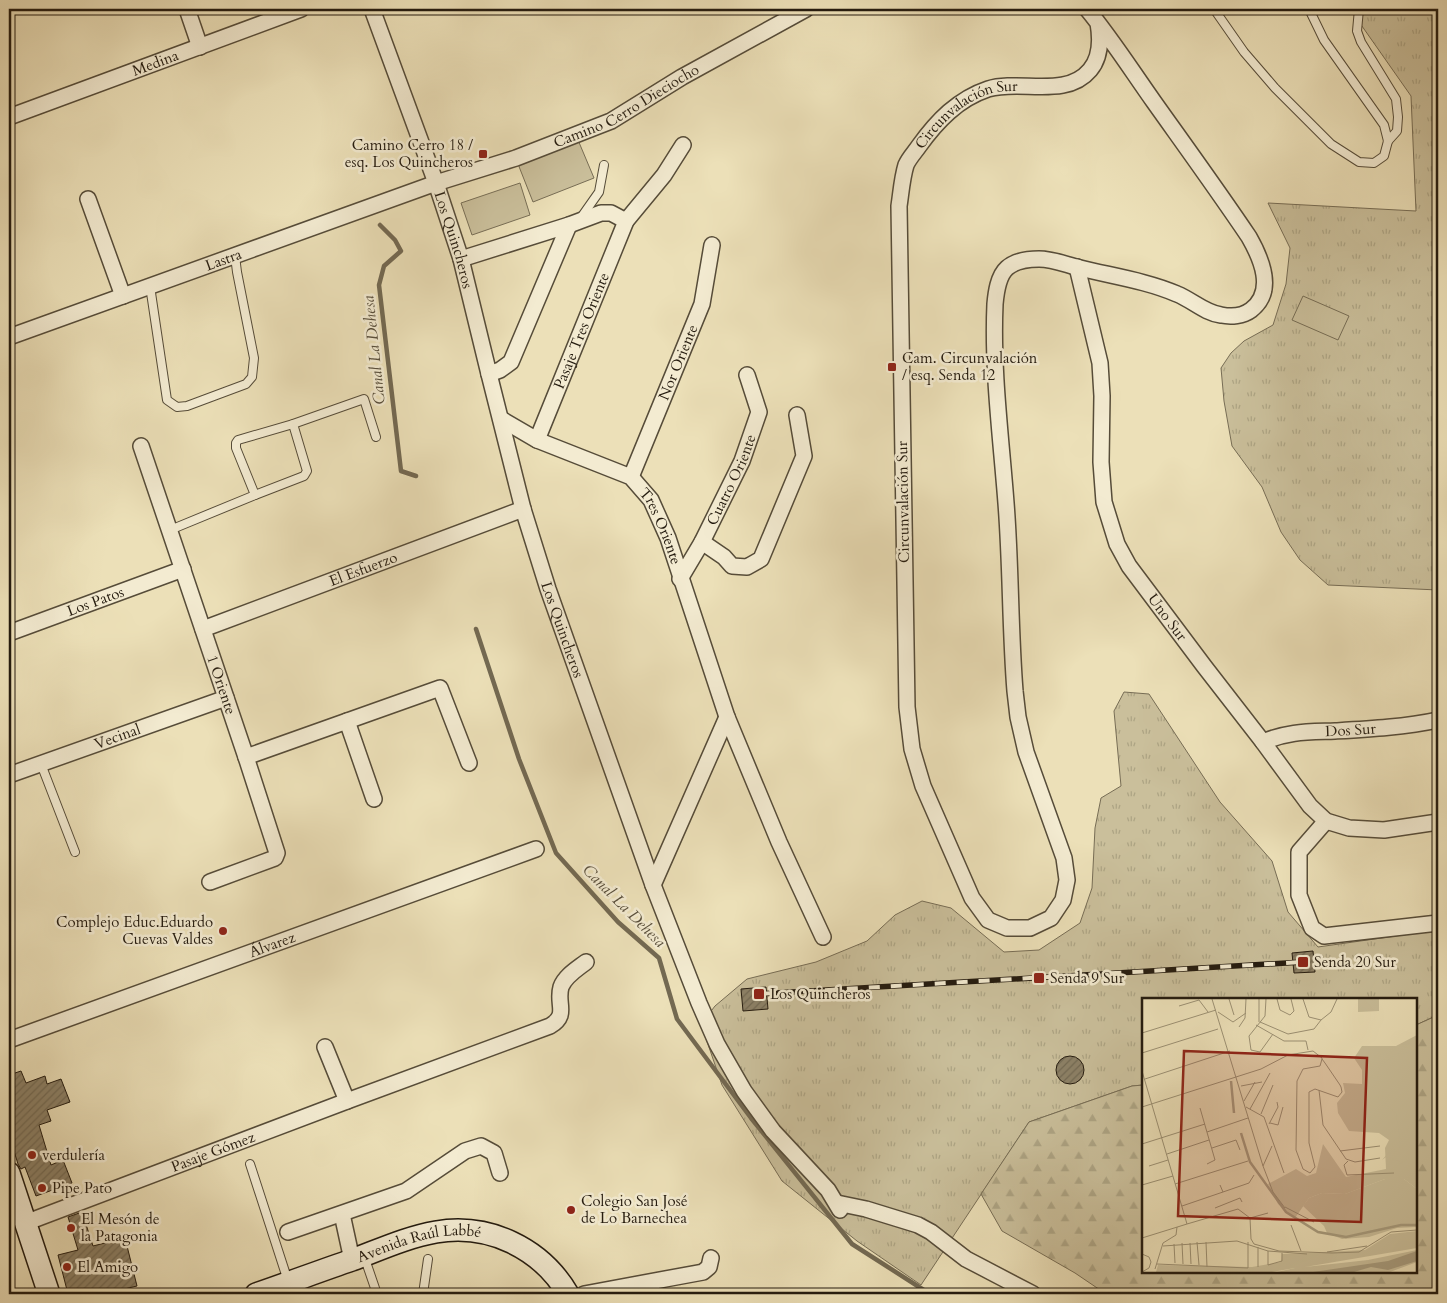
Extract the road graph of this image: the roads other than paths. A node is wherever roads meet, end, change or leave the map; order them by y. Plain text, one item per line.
1 (187, 9) edge
2 (301, 9) edge
3 (372, 9) edge
4 (806, 9) edge
5 (1087, 9) edge
6 (1214, 9) edge
7 (1309, 9) edge
8 (1358, 9) edge
9 (264, 15) edge
10 (1098, 23) junction
11 (200, 47) junction
12 (9, 117) edge
13 (1388, 141) junction
14 (683, 145) dead end
15 (604, 165) dead end
16 (436, 183) junction
17 (88, 199) dead end
18 (626, 221) junction
19 (574, 223) junction
20 (712, 245) dead end
21 (235, 256) junction
22 (461, 258) junction
23 (1077, 268) junction
24 (150, 286) junction
25 (123, 296) junction
26 (9, 337) edge
27 (488, 374) junction
28 (747, 375) dead end
29 (797, 415) dead end
30 (501, 419) junction
31 (293, 424) junction
32 (376, 437) dead end
33 (538, 440) junction
34 (141, 446) dead end
35 (631, 477) junction
36 (255, 495) junction
37 (523, 509) junction
38 (170, 530) junction
39 (702, 542) junction
40 (183, 569) junction
41 (680, 579) junction
42 (203, 629) junction
43 (9, 633) edge
44 (226, 698) junction
45 (727, 717) junction
46 (1438, 720) edge
47 (347, 721) junction
48 (1263, 742) junction
49 (246, 757) junction
50 (469, 763) dead end
51 (41, 764) junction
52 (9, 775) edge
53 (374, 799) dead end
54 (1326, 820) junction
55 (1438, 822) edge
56 (536, 849) dead end
57 (75, 852) dead end
58 (210, 882) dead end
59 (653, 885) junction
60 (1438, 923) edge
61 (822, 937) dead end
62 (586, 962) dead end
63 (9, 1040) edge
64 (325, 1047) dead end
65 (347, 1101) junction
66 (250, 1164) dead end
67 (9, 1173) edge
68 (500, 1174) dead end
69 (342, 1214) junction
70 (25, 1223) junction
71 (288, 1232) dead end
72 (358, 1258) junction
73 (710, 1258) dead end
74 (428, 1259) dead end
75 (288, 1282) junction
76 (262, 1293) edge
77 (49, 1294) edge
78 (377, 1294) edge
79 (423, 1294) edge
80 (568, 1294) edge
81 (584, 1294) edge
82 (1033, 1294) edge

1 - 11 street
2 - 9 street, Medina
3 - 16 street, Los Quincheros
4 - 16 street, Camino Cerro Dieciocho
5 - 10 street
6 - 13 lane
7 - 13 lane
8 - 13 lane
9 - 11 street, Medina
10 - 23 street, Circunvalación Sur
10 - 23 street, Circunvalación Sur
11 - 12 street, Medina
14 - 18 street, Pasaje Tres Oriente
15 - 19 lane
16 - 21 street, Lastra
16 - 22 street, Los Quincheros
17 - 25 street
18 - 19 street
18 - 33 street, Pasaje Tres Oriente
19 - 22 street
19 - 27 street
20 - 35 street, Nor Oriente
21 - 24 street, Lastra
21 - 24 lane
22 - 27 street, Los Quincheros
23 - 48 street, Uno Sur
24 - 25 street, Lastra
25 - 26 street, Lastra
27 - 30 street, Los Quincheros
28 - 39 street, Cuatro Oriente
29 - 39 street
30 - 33 street, Tres Oriente
30 - 37 street, Los Quincheros
31 - 32 lane
31 - 36 lane
31 - 36 lane
33 - 35 street, Tres Oriente
34 - 38 street, 1 Oriente
35 - 41 street, Tres Oriente
36 - 38 lane
37 - 42 street, El Esfuerzo
37 - 59 street, Los Quincheros
38 - 40 street, 1 Oriente
39 - 41 street, Cuatro Oriente
40 - 42 street, 1 Oriente
40 - 43 street, Los Patos
41 - 45 street, Tres Oriente
42 - 44 street, 1 Oriente
44 - 49 street, 1 Oriente
44 - 51 street, Vecinal
45 - 59 street
45 - 61 street, Tres Oriente
46 - 48 street, Dos Sur
47 - 49 street
47 - 50 street
47 - 53 street
48 - 54 street, Uno Sur
49 - 58 street, 1 Oriente
51 - 52 street, Vecinal
51 - 57 lane
54 - 55 street, Uno Sur
54 - 60 street
56 - 63 street, Álvarez
59 - 82 street, Los Quincheros
62 - 65 street, Pasaje Gómez
64 - 65 street
65 - 70 street, Pasaje Gómez
66 - 75 lane
67 - 70 street
68 - 69 street
69 - 71 street
69 - 72 street
70 - 77 street
72 - 75 street, Avenida Raúl Labbé
72 - 78 lane
72 - 80 street, Avenida Raúl Labbé
73 - 81 street
74 - 79 lane
75 - 76 street, Avenida Raúl Labbé

